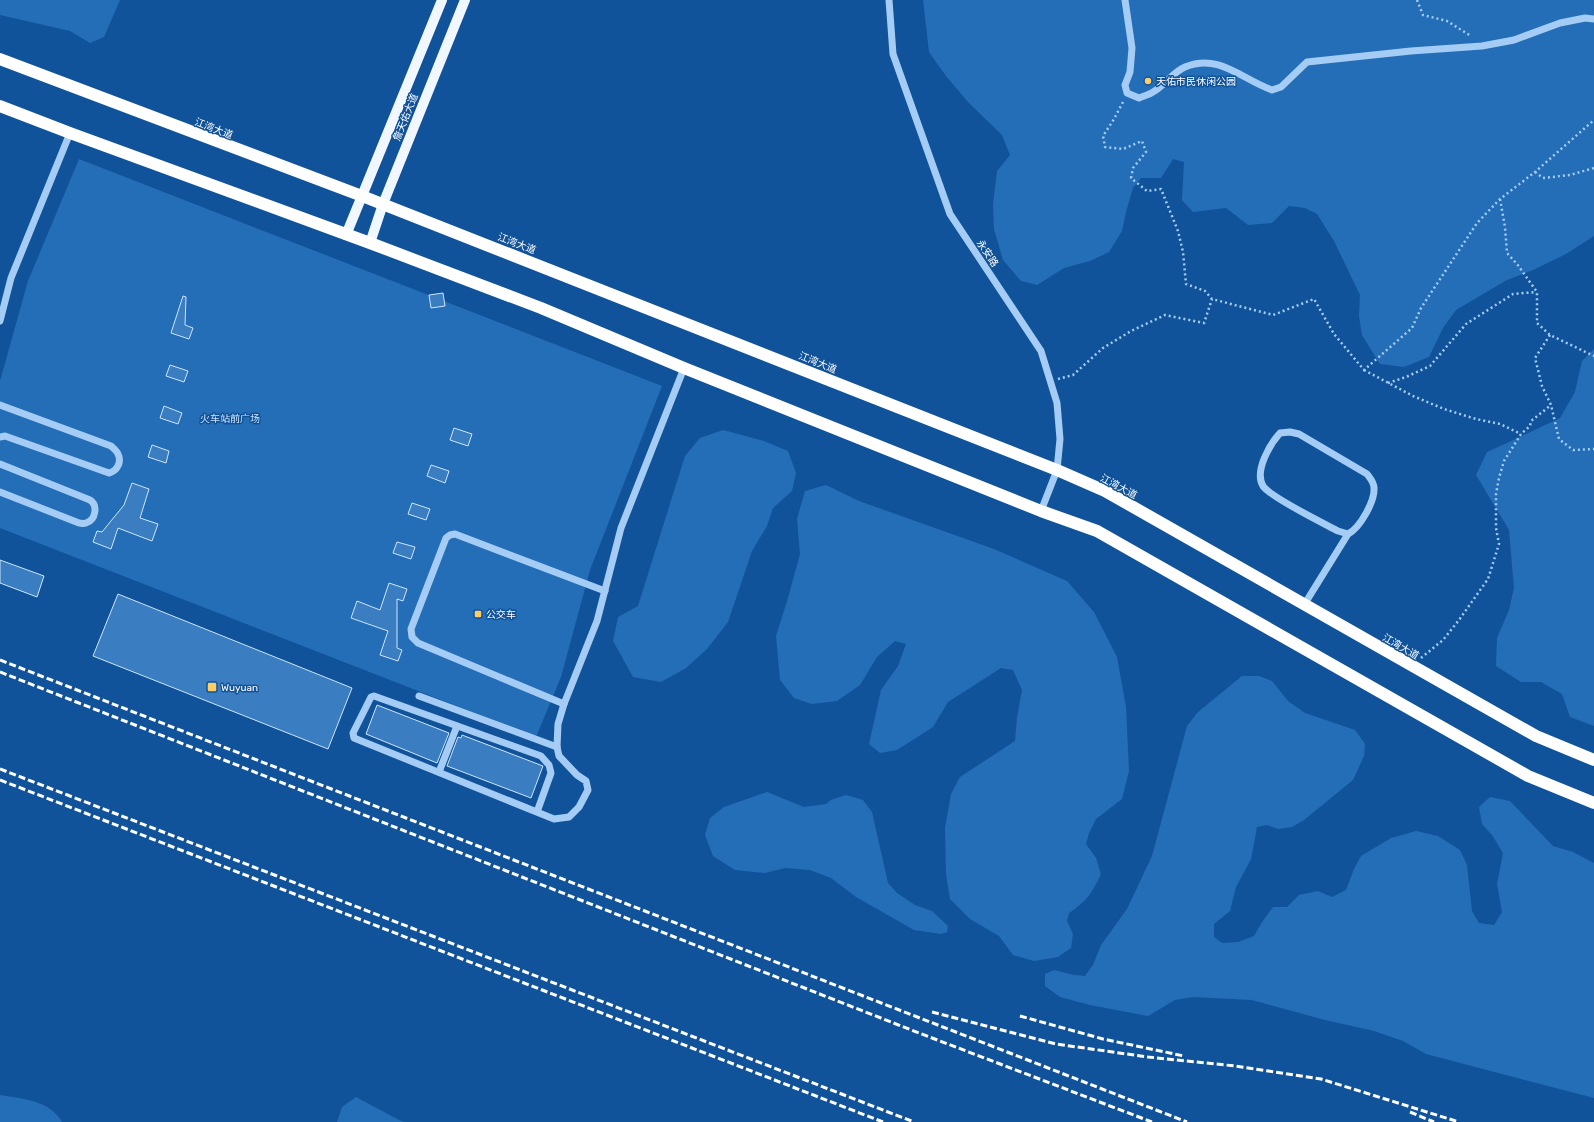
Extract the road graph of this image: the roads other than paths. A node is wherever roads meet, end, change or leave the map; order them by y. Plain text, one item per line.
1 (442, 0) edge
2 (465, 0) edge
3 (888, 0) edge
4 (1125, 0) edge
5 (1594, 19) edge
6 (0, 59) edge
7 (0, 106) edge
8 (70, 133) junction
9 (362, 196) junction
10 (383, 204) junction
11 (346, 235) junction
12 (370, 243) junction
13 (0, 321) edge
14 (684, 368) junction
15 (0, 405) edge
16 (0, 437) edge
17 (0, 464) edge
18 (1057, 470) junction
19 (0, 492) edge
20 (1041, 511) junction
21 (1348, 534) junction
22 (605, 591) junction
23 (1304, 605) junction
24 (419, 696) dead end
25 (564, 704) junction
26 (457, 726) junction
27 (557, 747) junction
28 (1594, 760) edge
29 (439, 772) junction
30 (1594, 803) edge
31 (537, 812) junction

1 - 9 main road, 詹天佑大道
2 - 10 main road, 詹天佑大道
3 - 18 street, 永安路
4 - 5 street
6 - 9 highway, 江湾大道
7 - 8 highway
8 - 11 highway
8 - 13 street
9 - 10 highway, 江湾大道
9 - 11 main road, 詹天佑大道
10 - 12 main road, 詹天佑大道
10 - 18 highway, 江湾大道
11 - 12 highway
12 - 14 highway
14 - 20 highway
14 - 22 street
15 - 16 street
17 - 19 street
18 - 20 street, 永安路
18 - 23 highway, 江湾大道
20 - 30 highway
21 - 21 street
21 - 23 street
22 - 25 street
22 - 25 street
23 - 28 highway, 江湾大道
24 - 27 street
25 - 27 street
26 - 29 street
26 - 29 street
26 - 31 street
27 - 31 street
29 - 31 street

